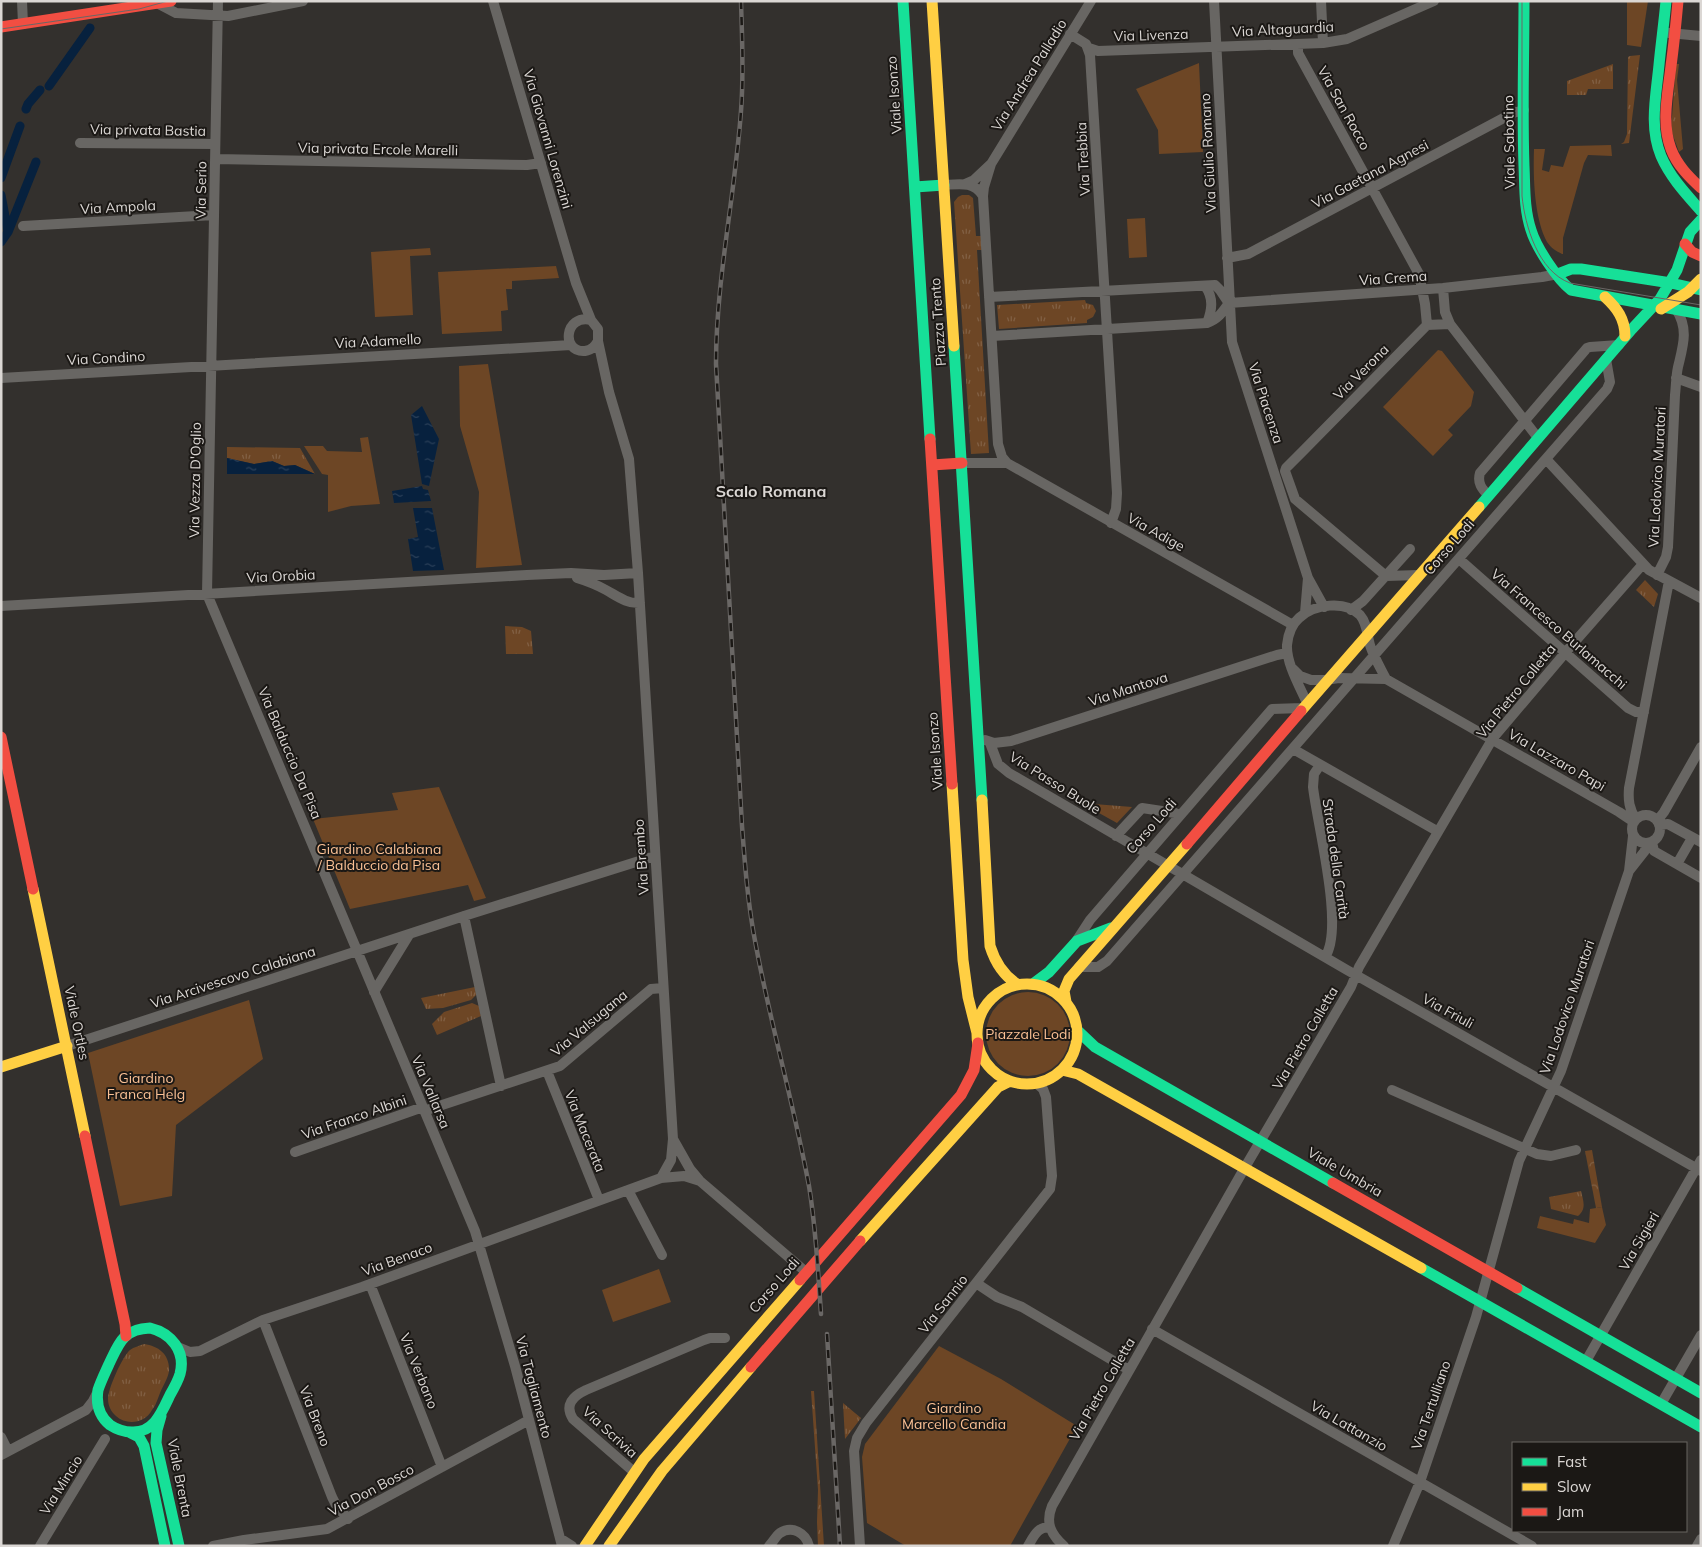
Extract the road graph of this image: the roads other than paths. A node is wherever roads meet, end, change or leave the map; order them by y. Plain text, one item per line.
1 (22, 1) edge
2 (171, 1) edge
3 (218, 1) edge
4 (303, 1) edge
5 (493, 1) edge
6 (903, 1) edge
7 (932, 1) edge
8 (1091, 1) edge
9 (1214, 1) edge
10 (1321, 1) edge
11 (1434, 1) edge
12 (1524, 1) edge
13 (1666, 1) edge
14 (1678, 1) edge
15 (158, 2) edge
16 (218, 16) junction
17 (23, 24) junction
18 (1, 27) edge
19 (1675, 33) junction
20 (1070, 34) junction
21 (1701, 36) edge
22 (1662, 37) junction
23 (1323, 43) junction
24 (1298, 45) junction
25 (1216, 47) junction
26 (1089, 48) junction
27 (1524, 110) junction
28 (80, 143) dead end
29 (216, 144) junction
30 (215, 159) junction
31 (541, 163) junction
32 (991, 164) junction
33 (965, 184) junction
34 (944, 185) junction
35 (915, 187) junction
36 (1701, 188) edge
37 (1372, 189) junction
38 (1684, 194) junction
39 (983, 196) junction
40 (1701, 211) edge
41 (214, 215) junction
42 (1701, 220) edge
43 (23, 226) dead end
44 (1691, 229) junction
45 (1684, 244) junction
46 (1701, 256) edge
47 (1227, 258) junction
48 (1558, 274) junction
49 (1671, 282) junction
50 (576, 284) junction
51 (1698, 285) edge
52 (1205, 286) junction
53 (1443, 288) junction
54 (1423, 290) junction
55 (1104, 292) junction
56 (990, 297) junction
57 (1605, 297) junction
58 (1229, 303) junction
59 (1665, 307) junction
60 (1701, 314) edge
61 (580, 320) junction
62 (591, 320) junction
63 (1207, 323) junction
64 (1450, 324) junction
65 (1427, 325) junction
66 (1106, 329) junction
67 (992, 336) junction
68 (570, 340) junction
69 (598, 341) junction
70 (1622, 341) junction
71 (588, 350) junction
72 (1606, 359) junction
73 (211, 366) junction
74 (1, 378) edge
75 (1676, 378) junction
76 (1701, 387) edge
77 (609, 392) junction
78 (1523, 421) junction
79 (1538, 438) junction
80 (998, 444) junction
81 (1546, 459) junction
82 (976, 463) junction
83 (962, 464) junction
84 (1007, 464) junction
85 (932, 465) junction
86 (1488, 496) junction
87 (1304, 505) junction
88 (1286, 511) junction
89 (1111, 522) junction
90 (1410, 549) dead end
91 (1459, 559) junction
92 (1649, 570) junction
93 (562, 573) junction
94 (638, 574) junction
95 (614, 575) junction
96 (1419, 575) junction
97 (1386, 576) junction
98 (1308, 578) junction
99 (1669, 581) junction
100 (606, 590) junction
101 (207, 594) junction
102 (1701, 598) edge
103 (640, 604) junction
104 (1, 606) edge
105 (1324, 607) junction
106 (1351, 610) junction
107 (1305, 613) junction
108 (1293, 625) junction
109 (1367, 634) junction
110 (1287, 653) junction
111 (1565, 653) junction
112 (1374, 656) junction
113 (1293, 669) junction
114 (1355, 678) junction
115 (1328, 679) junction
116 (1386, 679) junction
117 (1305, 706) junction
118 (1644, 712) junction
119 (978, 736) junction
120 (1, 737) edge
121 (1492, 738) junction
122 (990, 743) junction
123 (1701, 747) edge
124 (1293, 748) junction
125 (1320, 765) junction
126 (1179, 816) junction
127 (1635, 821) junction
128 (1658, 823) junction
129 (1437, 831) junction
130 (1116, 836) junction
131 (1633, 836) junction
132 (1696, 840) edge
133 (1650, 843) junction
134 (1146, 854) junction
135 (654, 856) junction
136 (1677, 864) junction
137 (1167, 866) junction
138 (1629, 871) junction
139 (1182, 875) junction
140 (1701, 878) edge
141 (464, 916) junction
142 (1114, 926) junction
143 (409, 935) junction
144 (1075, 943) junction
145 (358, 951) junction
146 (1325, 957) junction
147 (1079, 967) junction
148 (1356, 975) junction
149 (1017, 984) junction
150 (1033, 984) junction
151 (663, 988) junction
152 (374, 992) junction
153 (1066, 1002) junction
154 (1077, 1030) junction
155 (978, 1038) junction
156 (67, 1046) junction
157 (1, 1067) edge
158 (1062, 1070) junction
159 (547, 1071) junction
160 (1010, 1081) junction
161 (1036, 1083) junction
162 (501, 1086) junction
163 (1554, 1086) junction
164 (1392, 1090) dead end
165 (424, 1109) junction
166 (673, 1139) junction
167 (1260, 1141) junction
168 (1524, 1149) junction
169 (1576, 1150) dead end
170 (295, 1152) dead end
171 (1699, 1166) edge
172 (1244, 1169) junction
173 (661, 1178) junction
174 (700, 1181) junction
175 (628, 1190) junction
176 (599, 1200) junction
177 (479, 1244) junction
178 (662, 1255) dead end
179 (806, 1271) junction
180 (1488, 1271) junction
181 (976, 1283) junction
182 (370, 1284) junction
183 (1481, 1301) junction
184 (124, 1316) junction
185 (263, 1320) junction
186 (140, 1329) junction
187 (1152, 1329) junction
188 (1701, 1335) edge
189 (126, 1336) junction
190 (1600, 1336) junction
191 (725, 1338) dead end
192 (178, 1347) junction
193 (1586, 1361) junction
194 (1129, 1370) junction
195 (1675, 1379) junction
196 (98, 1391) junction
197 (1701, 1393) edge
198 (1661, 1404) junction
199 (161, 1416) junction
200 (530, 1420) junction
201 (106, 1421) junction
202 (1701, 1427) edge
203 (130, 1432) junction
204 (1, 1437) edge
205 (105, 1439) junction
206 (4, 1453) edge
207 (442, 1467) junction
208 (634, 1472) junction
209 (1420, 1482) junction
210 (348, 1519) junction
211 (1050, 1527) junction
212 (1701, 1539) edge
213 (562, 1542) edge
214 (40, 1546) edge
215 (165, 1546) edge
216 (178, 1546) edge
217 (213, 1546) edge
218 (572, 1546) edge
219 (586, 1546) edge
220 (609, 1546) edge
221 (769, 1546) edge
222 (809, 1546) edge
223 (860, 1546) edge
224 (1028, 1546) edge
225 (1064, 1546) edge
226 (1393, 1546) edge
227 (1532, 1546) edge
228 (1697, 1546) edge

1 - 17 street
2 - 15 main road
3 - 16 street, Via Serio
4 - 16 street
5 - 31 street, Via Giovanni Lorenzini
6 - 35 main road, Viale Isonzo
7 - 34 main road
8 - 20 street, Via Andrea Palladio
9 - 25 street, Via Giulio Romano
10 - 23 street
11 - 23 street, Via Altaguardia
12 - 27 main road, Viale Sabotino
13 - 22 main road
14 - 19 main road
15 - 16 street
15 - 17 main road
16 - 29 street, Via Serio
17 - 18 main road
19 - 21 street
19 - 22 street
19 - 36 main road
20 - 26 street
20 - 32 street, Via Andrea Palladio
22 - 38 main road
23 - 24 street, Via Altaguardia
24 - 25 street, Via Altaguardia
24 - 37 street, Via San Rocco
25 - 26 street, Via Livenza
25 - 47 street, Via Giulio Romano
26 - 55 street, Via Trebbia
27 - 37 street, Via Gaetana Agnesi
27 - 48 main road, Viale Sabotino
28 - 29 street, Via privata Bastia
29 - 30 street, Via Serio
30 - 31 street, Via privata Ercole Marelli
30 - 41 street, Via Serio
31 - 50 street, Via Giovanni Lorenzini
32 - 33 street
32 - 39 street
33 - 34 street
33 - 39 street
34 - 35 main road
34 - 83 main road, Piazza Trento
35 - 85 main road, Piazza Trento
37 - 47 street, Via Gaetana Agnesi
37 - 54 street, Via San Rocco
38 - 40 main road
38 - 44 main road
39 - 56 street
41 - 43 street, Via Ampola
41 - 73 street, Via Serio
42 - 44 main road
44 - 45 main road
45 - 46 main road
45 - 49 main road
47 - 58 street, Via Giulio Romano
48 - 49 main road
48 - 53 street, Via Crema
48 - 57 main road, Viale Sabotino
49 - 51 main road
49 - 59 main road
50 - 61 street, Via Giovanni Lorenzini
50 - 62 street, Via Giovanni Lorenzini
51 - 59 main road, Corso Lodi
52 - 55 street
52 - 58 street
52 - 63 street
53 - 54 street, Via Crema
53 - 64 street
54 - 58 street, Via Crema
54 - 65 street
55 - 56 street
55 - 66 street
56 - 67 street
57 - 59 main road, Viale Sabotino
57 - 70 main road
58 - 63 street
58 - 88 street, Via Piacenza
59 - 60 main road, Viale Sabotino
59 - 70 main road, Corso Lodi
59 - 75 street, Via Lodovico Muratori
61 - 62 street
61 - 68 street
62 - 69 street, Via Giovanni Lorenzini
63 - 66 street
64 - 65 street
64 - 78 street
65 - 87 street, Via Verona
66 - 67 street
66 - 89 street
67 - 80 street
68 - 71 street
68 - 73 street, Via Adamello
69 - 71 street
69 - 77 street, Via Giovanni Lorenzini
70 - 72 main road, Corso Lodi
70 - 78 street
71 - 77 street, Via Giovanni Lorenzini
72 - 79 main road, Corso Lodi
72 - 81 street, Corso Lodi
73 - 74 street, Via Condino
73 - 101 street, Via Vezza D'Oglio
75 - 76 street
75 - 92 street, Via Lodovico Muratori
77 - 94 street, Via Giovanni Lorenzini
78 - 79 street
78 - 86 street
79 - 86 main road, Corso Lodi
80 - 82 street
80 - 84 street
81 - 91 street, Corso Lodi
81 - 92 street
82 - 83 street
82 - 84 street
83 - 85 main road
83 - 119 main road
84 - 89 street, Via Adige
85 - 155 main road, Viale Isonzo
86 - 96 main road, Corso Lodi
87 - 88 street
87 - 97 street
88 - 98 street, Via Piacenza
89 - 108 street, Via Adige
90 - 97 street, Corso Lodi
91 - 111 street, Via Francesco Burlamacchi
91 - 112 street, Corso Lodi
92 - 99 street
92 - 111 street, Via Pietro Colletta
93 - 95 street, Via Orobia
93 - 100 street
93 - 101 street, Via Orobia
94 - 95 street, Via Orobia
94 - 103 street, Via Brembo
95 - 100 street
96 - 97 street, Corso Lodi
96 - 109 main road, Corso Lodi
97 - 106 street, Corso Lodi
98 - 105 street, Via Piacenza
98 - 107 street, Via Piacenza
99 - 102 street
99 - 118 street
100 - 103 street
101 - 104 street, Via Orobia
101 - 145 street, Via Balduccio Da Pisa
103 - 135 street, Via Brembo
105 - 106 street
105 - 107 street
106 - 109 street
107 - 108 street
108 - 110 street
109 - 112 street
109 - 115 main road, Corso Lodi
110 - 113 street
110 - 122 street, Via Mantova
111 - 118 street, Via Francesco Burlamacchi
111 - 121 street, Via Pietro Colletta
112 - 114 street, Corso Lodi
112 - 116 street
113 - 115 street
113 - 117 street
114 - 115 street, Via Lazzaro Papi
114 - 116 street, Via Lazzaro Papi
114 - 124 street, Corso Lodi
115 - 117 main road, Corso Lodi
116 - 121 street, Via Lazzaro Papi
117 - 126 street, Corso Lodi
117 - 137 main road, Corso Lodi
118 - 127 street
119 - 122 street
119 - 149 main road
120 - 156 main road, Viale Ortles
121 - 127 street, Via Lazzaro Papi
121 - 129 street, Via Pietro Colletta
122 - 130 street, Via Passo Buole
123 - 128 street
124 - 125 street
124 - 139 street, Corso Lodi
125 - 129 street
125 - 146 street, Strada della Carità
126 - 130 street
126 - 134 street, Corso Lodi
127 - 128 street
127 - 131 street
128 - 132 street
128 - 133 street
129 - 148 street, Via Pietro Colletta
130 - 134 street, Via Passo Buole
131 - 133 street
131 - 138 street, Via Lodovico Muratori
132 - 136 street
133 - 136 street
133 - 138 street, Via Lodovico Muratori
134 - 137 street, Via Passo Buole
134 - 144 street, Corso Lodi
135 - 141 street, Via Arcivescovo Calabiana
135 - 151 street, Via Brembo
136 - 140 street
137 - 139 street, Via Passo Buole
137 - 142 main road, Corso Lodi
138 - 163 street, Via Lodovico Muratori
139 - 146 street, Via Friuli
139 - 147 street, Corso Lodi
141 - 143 street, Via Arcivescovo Calabiana
141 - 162 street
142 - 144 main road, Corso Lodi
142 - 147 main road, Corso Lodi
143 - 145 street, Via Arcivescovo Calabiana
143 - 152 street
144 - 150 main road, Corso Lodi
145 - 152 street, Via Vallarsa
145 - 156 street, Via Arcivescovo Calabiana
146 - 148 street, Via Friuli
147 - 153 main road, Corso Lodi
148 - 163 street, Via Friuli
148 - 167 street, Via Pietro Colletta
149 - 150 main road
149 - 155 main road
150 - 153 main road
151 - 159 street, Via Valsugana
151 - 166 street, Via Brembo
152 - 165 street, Via Vallarsa
153 - 154 main road
154 - 158 main road
154 - 167 main road, Viale Umbria
155 - 160 main road
155 - 179 main road, Corso Lodi
156 - 157 main road
156 - 184 main road, Viale Ortles
158 - 161 main road
158 - 172 main road
159 - 162 street, Via Valsugana
159 - 176 street, Via Macerata
160 - 161 main road
160 - 220 main road
161 - 181 street, Via Sannio
162 - 165 street, Via Valsugana
163 - 168 street, Via Lodovico Muratori
163 - 171 street, Via Friuli
164 - 168 street
165 - 170 street, Via Franco Albini
165 - 177 street, Via Vallarsa
166 - 173 street, Via Brembo
166 - 174 street, Via Brembo
167 - 172 street, Via Pietro Colletta
167 - 180 main road, Viale Umbria
168 - 169 street
168 - 180 street, Via Lodovico Muratori
171 - 190 street, Via Sigieri
172 - 183 main road
172 - 187 street, Via Pietro Colletta
173 - 174 street, Via Benaco
173 - 175 street, Via Benaco
174 - 179 street, Via Brembo
175 - 176 street, Via Benaco
175 - 178 street
176 - 177 street, Via Benaco
177 - 182 street, Via Benaco
177 - 200 street, Via Tagliamento
179 - 208 main road, Corso Lodi
180 - 183 street, Via Tertulliano
180 - 190 main road, Viale Umbria
181 - 194 street
181 - 223 street, Via Sannio
182 - 185 street, Via Benaco
182 - 207 street, Via Verbano
183 - 193 main road
183 - 209 street, Via Tertulliano
184 - 186 main road
184 - 189 main road, Viale Ortles
185 - 192 street, Via Benaco
185 - 210 street, Via Breno
186 - 189 main road
186 - 192 main road
187 - 194 street, Via Pietro Colletta
187 - 209 street, Via Lattanzio
188 - 195 street
189 - 196 main road
190 - 193 street
190 - 195 main road, Viale Umbria
191 - 208 street, Via Scrivia
192 - 199 main road
193 - 198 main road
194 - 211 street, Via Pietro Colletta
195 - 197 main road, Viale Umbria
195 - 198 street
196 - 201 main road
196 - 206 street
198 - 202 main road
199 - 203 main road
199 - 216 main road, Viale Brenta
200 - 207 street, Via Don Bosco
200 - 213 street, Via Tagliamento
201 - 203 main road
201 - 205 street, Via Mincio
203 - 205 street
203 - 215 main road, Viale Brenta
204 - 206 street
205 - 214 street, Via Mincio
207 - 210 street, Via Don Bosco
208 - 219 main road, Corso Lodi
209 - 226 street, Via Tertulliano
209 - 227 street, Via Lattanzio
210 - 217 street, Via Don Bosco
211 - 224 street
211 - 225 street
212 - 228 street
213 - 218 street, Via Tagliamento
221 - 222 street

